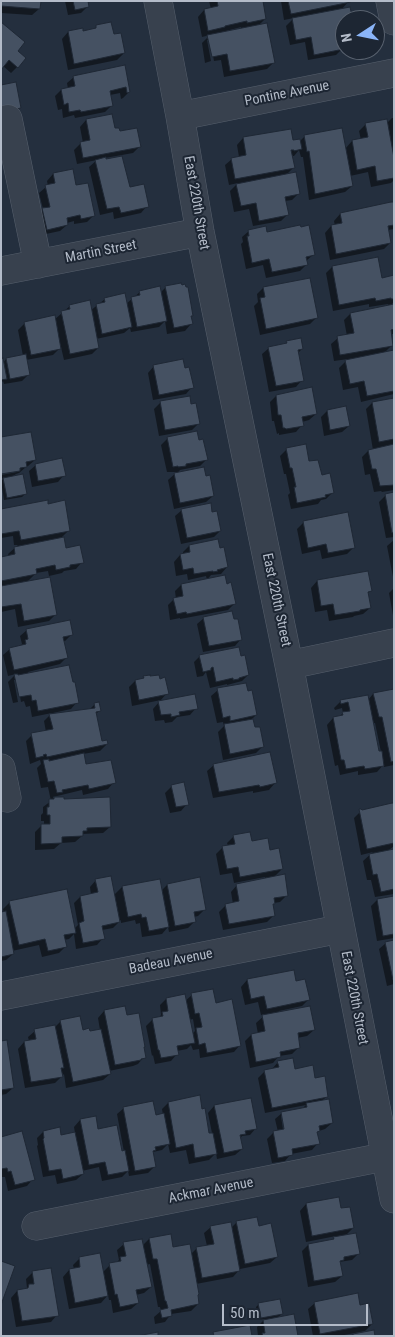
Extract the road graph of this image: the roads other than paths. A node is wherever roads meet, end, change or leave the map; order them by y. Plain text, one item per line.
1 (158, 1) edge
2 (390, 1) edge
3 (394, 22) edge
4 (394, 72) edge
5 (180, 116) junction
6 (8, 119) dead end
7 (200, 232) junction
8 (38, 264) junction
9 (1, 271) edge
10 (394, 643) edge
11 (289, 665) junction
12 (1, 768) edge
13 (7, 798) dead end
14 (340, 929) junction
15 (1, 996) edge
16 (390, 1156) edge
17 (394, 1199) edge
18 (36, 1226) dead end

1 - 5 street, East 220th Street
2 - 3 street
4 - 5 street, Pontine Avenue
5 - 7 street, East 220th Street
6 - 8 street
7 - 8 street, Martin Street
7 - 11 street, East 220th Street
8 - 9 street, Martin Street
10 - 11 street
11 - 14 street, East 220th Street
12 - 13 street
14 - 15 street, Badeau Avenue
14 - 16 street, East 220th Street
16 - 17 street, East 220th Street
16 - 18 street, Ackmar Avenue

